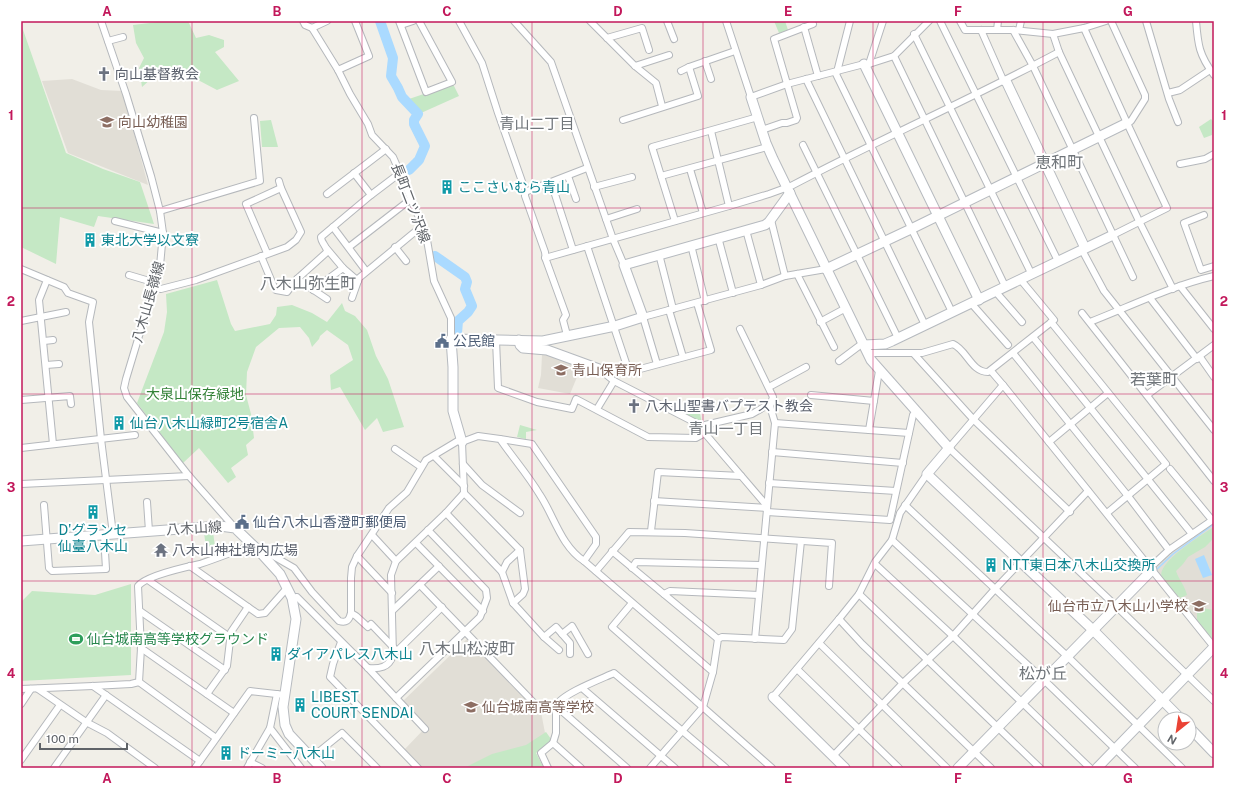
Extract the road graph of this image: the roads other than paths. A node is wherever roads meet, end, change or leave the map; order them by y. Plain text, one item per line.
1 (101, 21) edge
2 (303, 21) edge
3 (327, 21) edge
4 (355, 21) edge
5 (413, 21) edge
6 (419, 21) edge
7 (459, 21) edge
8 (514, 21) edge
9 (590, 21) edge
10 (667, 21) edge
11 (726, 21) edge
12 (850, 21) edge
13 (883, 21) edge
14 (928, 21) edge
15 (940, 21) edge
16 (960, 21) edge
17 (998, 21) edge
18 (1021, 21) edge
19 (1106, 21) edge
20 (1111, 21) edge
21 (1146, 21) edge
22 (1196, 21) edge
23 (400, 23) edge
24 (813, 24) dead end
25 (804, 27) junction
26 (312, 28) junction
27 (1084, 28) junction
28 (981, 30) junction
29 (997, 30) junction
30 (1016, 30) junction
31 (914, 34) junction
32 (1053, 34) junction
33 (123, 38) dead end
34 (607, 38) junction
35 (674, 39) dead end
36 (108, 41) junction
37 (650, 50) dead end
38 (735, 51) junction
39 (1059, 52) junction
40 (669, 55) dead end
41 (894, 56) junction
42 (705, 61) junction
43 (866, 64) junction
44 (635, 66) junction
45 (1033, 66) junction
46 (689, 67) junction
47 (338, 70) junction
48 (681, 71) dead end
49 (836, 72) junction
50 (1212, 72) edge
51 (818, 76) junction
52 (711, 79) dead end
53 (806, 79) junction
54 (1005, 81) junction
55 (787, 84) junction
56 (1168, 93) junction
57 (976, 95) junction
58 (751, 97) junction
59 (662, 106) junction
60 (950, 107) junction
61 (758, 117) junction
62 (254, 118) dead end
63 (925, 119) junction
64 (623, 120) dead end
65 (1178, 122) dead end
66 (1127, 123) junction
67 (762, 130) junction
68 (711, 131) junction
69 (898, 133) junction
70 (1099, 137) junction
71 (803, 145) dead end
72 (870, 146) junction
73 (768, 147) junction
74 (386, 149) junction
75 (1073, 150) junction
76 (1214, 154) edge
77 (844, 159) junction
78 (718, 161) junction
79 (1045, 163) junction
80 (1180, 164) dead end
81 (587, 168) junction
82 (690, 168) junction
83 (354, 173) junction
84 (400, 173) junction
85 (816, 173) junction
86 (568, 176) junction
87 (661, 176) junction
88 (632, 177) dead end
89 (1017, 178) junction
90 (279, 181) dead end
91 (551, 182) junction
92 (594, 187) junction
93 (281, 188) junction
94 (788, 190) junction
95 (991, 190) junction
96 (525, 192) junction
97 (327, 194) dead end
98 (371, 195) junction
99 (411, 199) junction
100 (576, 199) dead end
101 (966, 202) junction
102 (729, 206) junction
103 (637, 209) dead end
104 (160, 211) junction
105 (703, 213) junction
106 (1204, 214) dead end
107 (938, 216) junction
108 (606, 219) junction
109 (771, 220) junction
110 (675, 221) junction
111 (1139, 221) junction
112 (115, 222) dead end
113 (422, 226) junction
114 (332, 228) junction
115 (911, 229) junction
116 (746, 230) junction
117 (163, 232) junction
118 (1113, 235) junction
119 (718, 237) junction
120 (613, 239) junction
121 (885, 241) junction
122 (691, 245) junction
123 (587, 246) junction
124 (395, 247) junction
125 (349, 248) junction
126 (327, 249) junction
127 (1083, 249) junction
128 (573, 250) junction
129 (267, 253) junction
130 (659, 254) junction
131 (856, 255) junction
132 (261, 256) junction
133 (545, 258) junction
134 (406, 261) dead end
135 (1058, 261) junction
136 (624, 265) junction
137 (1214, 266) edge
138 (343, 268) junction
139 (21, 269) edge
140 (826, 269) junction
141 (366, 271) junction
142 (1032, 273) junction
143 (797, 274) junction
144 (129, 275) dead end
145 (785, 276) junction
146 (1214, 276) edge
147 (1133, 277) dead end
148 (297, 279) junction
149 (1020, 279) junction
150 (47, 280) junction
151 (358, 281) junction
152 (155, 285) junction
153 (761, 286) junction
154 (1005, 286) junction
155 (1180, 286) junction
156 (1173, 289) junction
157 (312, 290) junction
158 (995, 291) junction
159 (733, 293) junction
160 (352, 298) dead end
161 (1150, 298) junction
162 (327, 299) dead end
163 (705, 301) junction
164 (975, 302) junction
165 (697, 303) junction
166 (846, 308) junction
167 (671, 310) junction
168 (1120, 311) junction
169 (66, 312) dead end
170 (952, 312) junction
171 (1082, 313) dead end
172 (41, 317) junction
173 (643, 317) junction
174 (21, 321) edge
175 (820, 322) junction
176 (1022, 322) dead end
177 (1051, 322) junction
178 (1090, 322) junction
179 (925, 325) junction
180 (614, 326) junction
181 (740, 329) dead end
182 (1214, 329) edge
183 (567, 335) junction
184 (1033, 337) junction
185 (898, 338) junction
186 (451, 339) junction
187 (53, 340) dead end
188 (496, 340) junction
189 (519, 340) junction
190 (44, 341) junction
191 (1008, 345) dead end
192 (1214, 345) edge
193 (864, 347) junction
194 (834, 348) dead end
195 (1013, 353) junction
196 (914, 354) junction
197 (683, 357) junction
198 (1198, 358) junction
199 (838, 360) dead end
200 (59, 364) dead end
201 (657, 364) junction
202 (46, 366) junction
203 (806, 367) dead end
204 (599, 368) joint
205 (991, 370) junction
206 (879, 371) junction
207 (1172, 377) junction
208 (1214, 377) edge
209 (614, 381) junction
210 (1003, 385) junction
211 (769, 387) junction
212 (1108, 393) junction
213 (1147, 395) junction
214 (811, 396) dead end
215 (49, 398) junction
216 (21, 400) edge
217 (874, 401) junction
218 (771, 403) junction
219 (71, 404) dead end
220 (1090, 408) junction
221 (597, 409) junction
222 (916, 411) junction
223 (973, 419) junction
224 (774, 423) junction
225 (1070, 424) junction
226 (702, 430) junction
227 (869, 430) junction
228 (1214, 430) edge
229 (909, 433) junction
230 (135, 435) dead end
231 (101, 439) junction
232 (500, 439) junction
233 (461, 440) junction
234 (1049, 442) junction
235 (53, 444) junction
236 (21, 448) edge
237 (395, 448) dead end
238 (949, 448) junction
239 (772, 452) junction
240 (434, 456) junction
241 (903, 463) junction
242 (463, 464) junction
243 (421, 467) junction
244 (1214, 468) edge
245 (1170, 469) dead end
246 (1208, 472) junction
247 (927, 474) junction
248 (189, 476) junction
249 (741, 476) junction
250 (106, 479) junction
251 (1147, 479) junction
252 (1214, 480) edge
253 (769, 483) junction
254 (21, 484) edge
255 (464, 486) junction
256 (896, 491) junction
257 (1088, 491) junction
258 (464, 493) junction
259 (1128, 496) junction
260 (654, 501) junction
261 (147, 502) dead end
262 (44, 505) dead end
263 (905, 505) junction
264 (767, 509) junction
265 (1070, 512) junction
266 (446, 513) junction
267 (1107, 513) junction
268 (520, 514) dead end
269 (1213, 519) edge
270 (235, 528) junction
271 (428, 530) junction
272 (149, 531) junction
273 (651, 531) junction
274 (108, 534) junction
275 (1192, 534) junction
276 (372, 535) junction
277 (764, 538) junction
278 (1044, 538) junction
279 (46, 539) junction
280 (892, 540) junction
281 (21, 541) edge
282 (801, 541) junction
283 (416, 543) junction
284 (251, 544) junction
285 (520, 550) junction
286 (1170, 550) junction
287 (612, 551) junction
288 (260, 552) junction
289 (356, 556) junction
290 (396, 561) junction
291 (584, 561) junction
292 (1021, 562) junction
293 (875, 564) junction
294 (761, 565) junction
295 (190, 566) junction
296 (439, 566) junction
297 (1154, 566) junction
298 (632, 568) junction
299 (596, 571) junction
300 (502, 572) junction
301 (148, 580) junction
302 (420, 585) junction
303 (829, 586) dead end
304 (287, 588) junction
305 (995, 588) junction
306 (392, 593) junction
307 (664, 594) junction
308 (858, 594) junction
309 (759, 595) junction
310 (292, 598) junction
311 (513, 603) junction
312 (632, 603) junction
313 (1116, 606) junction
314 (248, 607) junction
315 (442, 607) junction
316 (393, 610) junction
317 (140, 611) junction
318 (483, 611) junction
319 (351, 613) junction
320 (973, 614) junction
321 (839, 619) junction
322 (1093, 630) junction
323 (466, 632) junction
324 (562, 634) junction
325 (953, 636) junction
326 (544, 637) junction
327 (231, 638) junction
328 (718, 639) junction
329 (755, 639) junction
330 (341, 642) junction
331 (818, 643) junction
332 (1214, 647) edge
333 (140, 648) junction
334 (394, 648) junction
335 (559, 650) dead end
336 (570, 654) dead end
337 (588, 654) dead end
338 (393, 655) junction
339 (1068, 656) junction
340 (928, 660) junction
341 (368, 668) junction
342 (797, 669) junction
343 (225, 670) junction
344 (713, 672) junction
345 (1187, 675) junction
346 (1044, 680) junction
347 (139, 682) junction
348 (903, 683) junction
349 (93, 686) junction
350 (582, 688) junction
351 (21, 689) edge
352 (31, 689) junction
353 (38, 689) junction
354 (207, 694) junction
355 (281, 694) junction
356 (106, 695) junction
357 (773, 697) joint
358 (396, 698) junction
359 (1162, 700) junction
360 (1214, 701) edge
361 (1022, 702) junction
362 (21, 704) edge
363 (535, 704) dead end
364 (882, 704) junction
365 (60, 705) junction
366 (556, 706) junction
367 (703, 707) junction
368 (1173, 711) edge
369 (234, 713) junction
370 (86, 722) junction
371 (1138, 725) junction
372 (998, 727) junction
373 (270, 728) junction
374 (425, 729) dead end
375 (859, 729) junction
376 (683, 731) junction
377 (1197, 735) edge
378 (216, 738) junction
379 (552, 743) junction
380 (1115, 749) junction
381 (974, 752) junction
382 (1214, 753) edge
383 (660, 756) junction
384 (833, 756) junction
385 (311, 758) junction
386 (21, 760) edge
387 (200, 761) junction
388 (250, 762) junction
389 (769, 767) edge
390 (54, 768) edge
391 (155, 768) edge
392 (195, 768) edge
393 (247, 768) edge
394 (262, 768) edge
395 (301, 768) edge
396 (321, 768) edge
397 (377, 768) edge
398 (418, 768) edge
399 (548, 768) edge
400 (581, 768) edge
401 (627, 768) edge
402 (650, 768) edge
403 (675, 768) edge
404 (726, 768) edge
405 (845, 768) edge
406 (899, 768) edge
407 (947, 768) edge
408 (958, 768) edge
409 (991, 768) edge
410 (1040, 768) edge
411 (1090, 768) edge
412 (1097, 768) edge
413 (1135, 768) edge
414 (1182, 768) edge

1 - 36 street, 八木山長嶺線
2 - 26 street, 長町二ツ沢線
3 - 26 street
4 - 47 street
5 - 23 street
6 - 23 street
7 - 96 street
8 - 81 street
9 - 34 street
10 - 35 street
11 - 38 street
12 - 49 street
13 - 43 street
14 - 31 street
15 - 57 street
16 - 28 street
17 - 29 street
18 - 30 street
19 - 27 street
20 - 66 street
21 - 56 street
22 - 50 street
24 - 25 street
25 - 51 street
25 - 55 street
26 - 47 street, 長町二ツ沢線
27 - 32 street
27 - 66 street
28 - 29 street
28 - 54 street
29 - 30 street
30 - 32 street
30 - 45 street
31 - 41 street
31 - 60 street
32 - 39 street
33 - 36 street
34 - 37 street
34 - 44 street
36 - 104 street, 八木山長嶺線
38 - 42 street
38 - 58 street
39 - 45 street
39 - 70 street
40 - 44 street
41 - 43 street
41 - 63 street
42 - 46 street
42 - 52 street
43 - 49 street
43 - 69 street
44 - 59 street
45 - 54 street
45 - 75 street
46 - 48 street
46 - 59 street
47 - 74 street, 長町二ツ沢線
49 - 51 street
49 - 72 street
50 - 56 street
51 - 53 street
53 - 55 street
53 - 77 street
54 - 57 street
54 - 79 street
55 - 58 street
55 - 67 street
56 - 65 street
57 - 60 street
57 - 89 street
58 - 61 street
59 - 64 street
60 - 63 street
60 - 95 street
61 - 67 street
61 - 68 street
62 - 104 street
63 - 69 street
63 - 101 street
66 - 70 street
66 - 111 street
67 - 73 street
68 - 78 street
68 - 87 street
69 - 72 street
69 - 107 street
70 - 75 street
70 - 111 street
71 - 85 street
72 - 77 street
72 - 115 street
73 - 78 street
73 - 94 street
74 - 83 street
74 - 84 street, 長町二ツ沢線
75 - 79 street
75 - 118 street
76 - 80 street
77 - 85 street
77 - 121 street
78 - 82 street
78 - 102 street
79 - 89 street
79 - 127 street
81 - 86 street
81 - 92 street
82 - 87 street
82 - 105 street
83 - 97 street
83 - 98 street
84 - 98 street
84 - 99 street, 長町二ツ沢線
85 - 94 street
85 - 131 street
86 - 91 street
86 - 100 street
87 - 110 street
88 - 92 street
89 - 95 street
89 - 135 street
90 - 93 street
91 - 96 street
91 - 128 street
92 - 108 street
93 - 129 street
93 - 129 street
94 - 102 street
94 - 109 street
94 - 140 street
95 - 101 street
95 - 142 street
96 - 133 street
98 - 114 street
99 - 113 street, 長町二ツ沢線
99 - 125 street
101 - 107 street
101 - 154 street
102 - 105 street
103 - 108 street
104 - 117 street, 八木山長嶺線
105 - 110 street
106 - 137 street
107 - 115 street
107 - 164 street
108 - 120 street
109 - 116 street
109 - 145 street
110 - 120 street
111 - 118 street
111 - 156 street
112 - 117 street
113 - 124 street
113 - 186 street, 長町二ツ沢線
114 - 125 street
114 - 126 street
115 - 121 street
115 - 170 street
116 - 119 street
116 - 153 street
117 - 152 street, 八木山長嶺線
118 - 127 street
118 - 147 street
119 - 122 street
119 - 159 street
120 - 123 street
120 - 136 street
121 - 131 street
121 - 179 street
122 - 130 street
122 - 163 street
123 - 128 street
123 - 180 street
124 - 134 street
124 - 141 street
125 - 141 street
126 - 138 street
126 - 148 street
127 - 135 street
127 - 168 street
128 - 133 street
129 - 132 street
130 - 136 street
130 - 167 street
131 - 140 street
131 - 185 street
132 - 148 street
132 - 152 street
133 - 183 street
135 - 142 street
136 - 173 street
138 - 151 street
138 - 157 street
139 - 150 street
140 - 143 street
140 - 166 street
141 - 151 street
142 - 149 street
143 - 145 street
143 - 175 street
144 - 152 street
145 - 153 street
146 - 155 street
148 - 157 street
149 - 154 street
149 - 177 street
150 - 172 street
150 - 231 street
151 - 160 street
152 - 248 street, 八木山長嶺線
153 - 159 street
154 - 158 street
155 - 156 street
155 - 182 street
156 - 161 street
157 - 162 street
158 - 164 street
158 - 176 street
159 - 163 street
161 - 168 street
161 - 198 street
163 - 165 street
164 - 170 street
164 - 191 street
165 - 167 street
165 - 197 street
166 - 175 street
166 - 193 street
167 - 173 street
167 - 197 street
168 - 178 street
168 - 207 street
169 - 172 street
170 - 179 street
171 - 178 street
172 - 174 street
172 - 190 street
173 - 180 street
173 - 201 street
175 - 194 street
177 - 184 street
177 - 212 street
178 - 213 street
179 - 185 street
180 - 183 street
180 - 201 street
181 - 211 street
183 - 189 street
184 - 195 street
184 - 220 street
185 - 193 street
186 - 188 street
186 - 233 street
187 - 190 street
188 - 189 street
188 - 221 street
189 - 204 street
190 - 202 street
192 - 198 street
193 - 196 street
193 - 199 street
193 - 206 street
195 - 205 street
195 - 225 street
196 - 205 street
196 - 223 street
197 - 201 street
198 - 207 street
198 - 208 street
200 - 202 street
202 - 215 street
203 - 211 street
204 - 209 street
205 - 210 street
206 - 217 street
206 - 222 street
207 - 213 street
207 - 228 street
209 - 221 street
209 - 226 street
210 - 223 street
210 - 234 street
211 - 218 street
212 - 220 street
212 - 251 street
213 - 246 street
214 - 217 street
215 - 216 street
215 - 219 street
215 - 235 street
217 - 227 street
218 - 224 street
218 - 226 street
220 - 225 street
220 - 251 street
221 - 226 street
222 - 229 street
222 - 238 street
223 - 238 street
223 - 265 street
224 - 227 street
224 - 239 street
225 - 234 street
225 - 259 street
226 - 249 street
227 - 229 street
229 - 241 street
230 - 231 street
231 - 235 street
231 - 250 street
232 - 233 street
232 - 291 street
232 - 291 street
233 - 240 street
233 - 242 street
234 - 257 street
235 - 236 street
237 - 243 street
238 - 247 street
238 - 278 street
239 - 241 street
239 - 253 street
240 - 243 street
240 - 255 street
241 - 256 street
242 - 255 street
242 - 268 street
243 - 276 street
244 - 246 street
245 - 269 street
246 - 252 street
247 - 263 street
247 - 292 street
248 - 250 street
248 - 270 street, 八木山長嶺線
249 - 260 street
249 - 264 street
250 - 254 street
250 - 274 street
251 - 259 street
251 - 275 street
253 - 256 street
253 - 264 street
255 - 258 street
256 - 264 street
257 - 265 street
257 - 267 street
258 - 266 street
258 - 285 street
259 - 267 street
259 - 286 street
260 - 264 street
260 - 273 street
261 - 272 street
262 - 279 street
263 - 280 street
263 - 305 street
264 - 277 street
265 - 278 street
266 - 271 street
266 - 300 street
267 - 297 street
269 - 275 street
270 - 272 street, 八木山線
270 - 284 street, 八木山線
271 - 283 street
271 - 318 street
272 - 274 street, 八木山線
273 - 277 street
273 - 287 street
274 - 279 street, 八木山線
274 - 279 street
275 - 286 street
276 - 289 street
276 - 290 street
277 - 282 street
277 - 294 street
278 - 292 street
278 - 313 street
279 - 281 street, 八木山線
280 - 293 street
280 - 320 street
282 - 303 street
282 - 329 street
283 - 290 street
283 - 296 street
284 - 288 street, 八木山線
284 - 295 street
285 - 300 street
285 - 311 street
286 - 297 street
287 - 298 street
287 - 299 street
288 - 304 street, 八木山線
288 - 319 street
289 - 306 street
289 - 319 street
290 - 306 street
291 - 299 street
292 - 305 street
292 - 322 street
293 - 308 street
293 - 325 street
294 - 298 street
294 - 309 street
295 - 301 street
295 - 314 street
296 - 302 street
296 - 318 street
297 - 313 street
297 - 332 street
298 - 307 street
299 - 312 street
300 - 311 street
301 - 317 street
301 - 327 street
302 - 315 street
302 - 316 street
304 - 310 street, 八木山線
304 - 314 street
305 - 320 street
305 - 339 street
306 - 316 street
307 - 309 street
307 - 328 street
308 - 321 street
308 - 340 street
309 - 329 street
310 - 330 street
310 - 355 street, 八木山線
311 - 326 street
312 - 344 street
312 - 367 street
313 - 322 street
313 - 345 street
314 - 327 street
315 - 323 street
315 - 338 street
316 - 334 street
317 - 333 street
317 - 343 street
318 - 323 street
319 - 334 street
320 - 325 street
320 - 346 street
321 - 331 street
321 - 348 street
322 - 339 street
322 - 359 street
323 - 358 street
323 - 363 street
324 - 326 street
324 - 336 street
324 - 337 street
325 - 340 street
325 - 361 street
326 - 335 street
327 - 343 street
328 - 329 street
328 - 344 street
330 - 341 street
330 - 398 street
331 - 342 street
331 - 364 street
332 - 345 street
333 - 347 street
333 - 354 street
334 - 338 street
338 - 341 street
339 - 346 street
339 - 371 street
340 - 348 street
340 - 372 street
341 - 358 street
342 - 357 street
342 - 375 street
343 - 354 street
344 - 367 street
345 - 359 street
345 - 360 street
346 - 361 street
346 - 380 street
347 - 349 street
347 - 378 street
348 - 364 street
348 - 381 street
349 - 353 street
349 - 356 street
350 - 366 street
350 - 376 street
350 - 383 street
351 - 352 street
352 - 353 street
352 - 362 street
353 - 365 street
354 - 369 street
355 - 369 street
355 - 373 street
355 - 385 street, 八木山線
356 - 370 street
356 - 387 street
357 - 384 street
358 - 374 street
359 - 368 street
359 - 371 street
361 - 372 street
361 - 411 street
364 - 375 street
364 - 407 street
365 - 370 street
365 - 386 street
366 - 379 street
366 - 401 street
367 - 376 street
367 - 389 street
369 - 378 street
370 - 390 street
370 - 391 street
371 - 380 street
371 - 414 street
372 - 381 street
372 - 410 street
373 - 388 street
373 - 395 street
375 - 384 street
375 - 406 street
376 - 383 street
376 - 404 street
377 - 382 street
378 - 387 street
379 - 399 street
379 - 400 street
380 - 412 street
380 - 413 street
381 - 408 street
381 - 409 street
383 - 402 street
383 - 403 street
384 - 405 street
385 - 396 street, 八木山線
385 - 397 street
387 - 392 street
388 - 393 street
388 - 394 street

